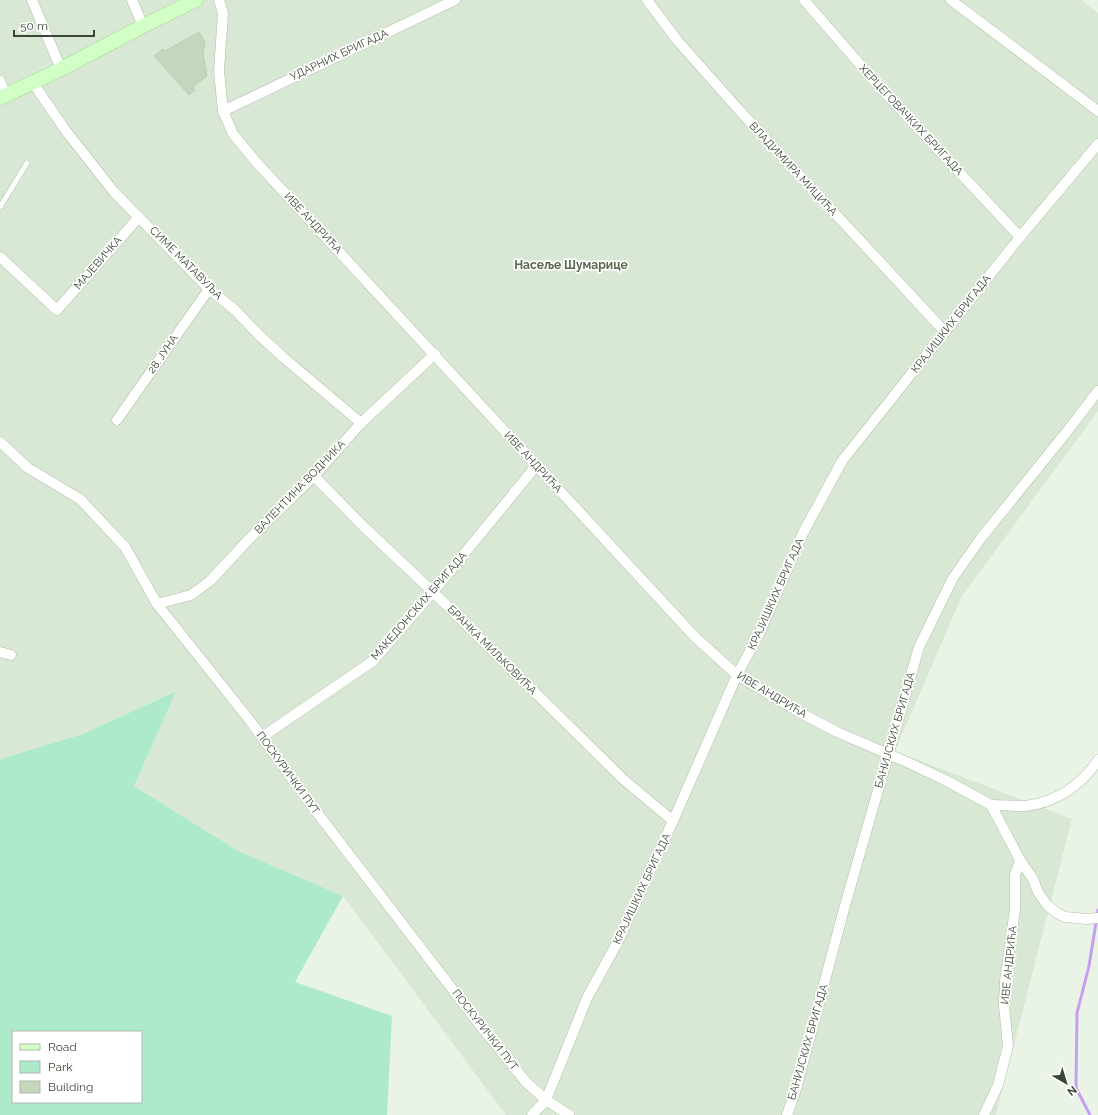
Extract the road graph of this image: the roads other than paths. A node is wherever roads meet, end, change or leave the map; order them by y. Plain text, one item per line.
1 (32, 0) edge
2 (132, 0) edge
3 (196, 0) edge
4 (219, 0) edge
5 (455, 0) edge
6 (647, 0) edge
7 (804, 0) edge
8 (951, 0) edge
9 (143, 26) junction
10 (61, 69) junction
11 (0, 81) edge
12 (33, 83) junction
13 (3, 97) edge
14 (223, 111) junction
15 (1098, 111) edge
16 (1098, 144) edge
17 (27, 163) dead end
18 (0, 207) edge
19 (139, 216) junction
20 (1020, 237) junction
21 (0, 257) edge
22 (209, 288) junction
23 (945, 332) junction
24 (435, 354) junction
25 (1098, 391) edge
26 (116, 420) dead end
27 (362, 423) junction
28 (0, 442) edge
29 (536, 466) junction
30 (314, 476) junction
31 (433, 592) junction
32 (157, 604) junction
33 (0, 652) edge
34 (11, 654) dead end
35 (737, 675) junction
36 (262, 737) junction
37 (888, 753) junction
38 (1098, 760) edge
39 (991, 805) junction
40 (673, 821) junction
41 (1020, 860) junction
42 (1097, 919) edge
43 (546, 1100) junction
44 (532, 1115) edge
45 (569, 1115) edge
46 (787, 1115) edge
47 (984, 1115) edge

1 - 10 street
2 - 9 street
3 - 9 main road
4 - 14 street, ИВЕ АНДРИЋА
5 - 14 street, УДАРНИХ БРИГАДА
6 - 23 street, ВЛАДИМИРА МИЦИЋА
7 - 20 street, ХЕРЦЕГОВАЧКИХ БРИГАДА
8 - 15 street
9 - 10 main road
10 - 12 main road
11 - 13 street
12 - 13 main road
12 - 19 street, СИМЕ МАТАВУЉА
14 - 24 street, ИВЕ АНДРИЋА
16 - 20 street, КРАЈИШКИХ БРИГАДА
17 - 18 lane
19 - 21 street, МАЈЕВИЧКА
19 - 22 street, СИМЕ МАТАВУЉА
20 - 23 street, КРАЈИШКИХ БРИГАДА
22 - 26 street, 28. ЈУНА
22 - 27 street, СИМЕ МАТАВУЉА
23 - 35 street, КРАЈИШКИХ БРИГАДА
24 - 27 street, ВАЛЕНТИНА ВОДНИКА
24 - 29 street, ИВЕ АНДРИЋА
25 - 37 street, БАНИЈСКИХ БРИГАДА
27 - 30 street, ВАЛЕНТИНА ВОДНИКА
28 - 32 street, ПОСКУРИЧКИ ПУТ
29 - 31 street, МАКЕДОНСКИХ БРИГАДА
29 - 35 street, ИВЕ АНДРИЋА
30 - 31 street, БРАНКА МИЉКОВИЋА
30 - 32 street, ВАЛЕНТИНА ВОДНИКА
31 - 36 street, МАКЕДОНСКИХ БРИГАДА
31 - 40 street, БРАНКА МИЉКОВИЋА
32 - 36 street, ПОСКУРИЧКИ ПУТ
33 - 34 street
35 - 37 street, ИВЕ АНДРИЋА
35 - 40 street, КРАЈИШКИХ БРИГАДА
36 - 43 street, ПОСКУРИЧКИ ПУТ
37 - 39 street, ИВЕ АНДРИЋА
37 - 46 street, БАНИЈСКИХ БРИГАДА
38 - 39 street, ИВЕ АНДРИЋА
39 - 41 street
40 - 43 street, КРАЈИШКИХ БРИГАДА
41 - 42 street
41 - 47 street, ИВЕ АНДРИЋА
43 - 44 street
43 - 45 street, ПОСКУРИЧКИ ПУТ

